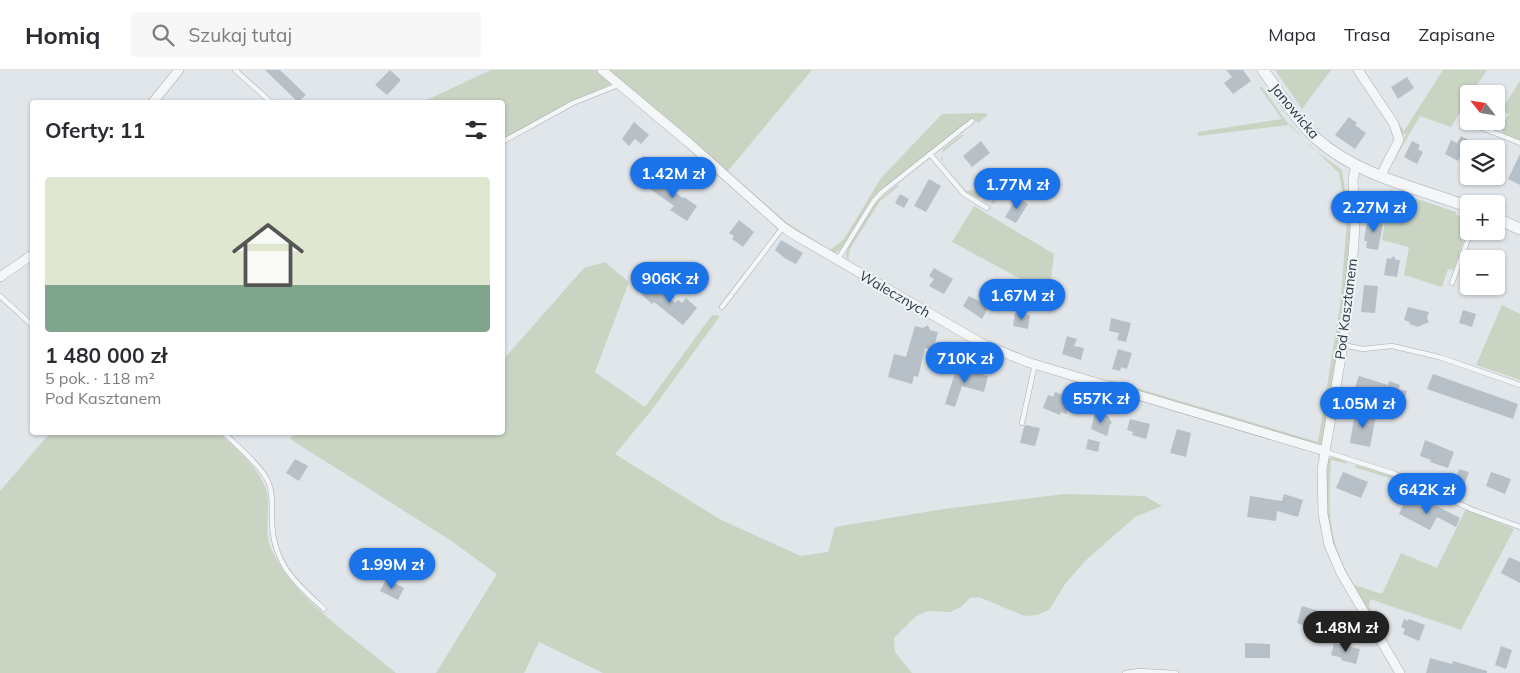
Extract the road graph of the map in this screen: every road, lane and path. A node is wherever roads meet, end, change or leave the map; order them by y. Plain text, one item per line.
1 (179, 70) edge
2 (235, 70) edge
3 (602, 70) edge
4 (1262, 70) edge
5 (1358, 70) edge
6 (620, 84) junction
7 (155, 100) edge
8 (269, 100) edge
9 (972, 121) dead end
10 (1487, 130) edge
11 (505, 140) edge
12 (1520, 143) edge
13 (930, 154) junction
14 (1356, 165) junction
15 (1381, 175) junction
16 (1460, 204) edge
17 (987, 208) dead end
18 (1505, 222) edge
19 (783, 226) junction
20 (1520, 229) edge
21 (1468, 240) edge
22 (30, 256) edge
23 (837, 260) junction
24 (0, 277) edge
25 (1452, 283) dead end
26 (0, 296) edge
27 (722, 307) dead end
28 (30, 323) edge
29 (1343, 345) junction
30 (1035, 364) junction
31 (1520, 385) edge
32 (1022, 423) dead end
33 (226, 435) edge
34 (1325, 451) junction
35 (1520, 527) edge
36 (324, 609) dead end
37 (1125, 673) edge
38 (1176, 673) edge
39 (1400, 673) edge

1 - 7 street
2 - 8 lane
3 - 6 street, Walecznych
4 - 14 street, Janowicka
5 - 15 street
6 - 11 lane
6 - 19 street, Walecznych
9 - 13 lane
10 - 12 lane
13 - 17 lane
13 - 23 lane
14 - 15 street, Janowicka
14 - 29 street, Pod Kasztanem
15 - 16 street, Janowicka
18 - 20 street
19 - 23 street, Walecznych
19 - 27 lane
21 - 25 lane
22 - 24 street
23 - 30 street, Walecznych
26 - 28 lane
29 - 31 lane
29 - 34 street, Pod Kasztanem
30 - 32 lane
30 - 34 street, Walecznych
33 - 36 lane
34 - 35 lane
34 - 39 street, Pod Kasztanem
37 - 38 lane

